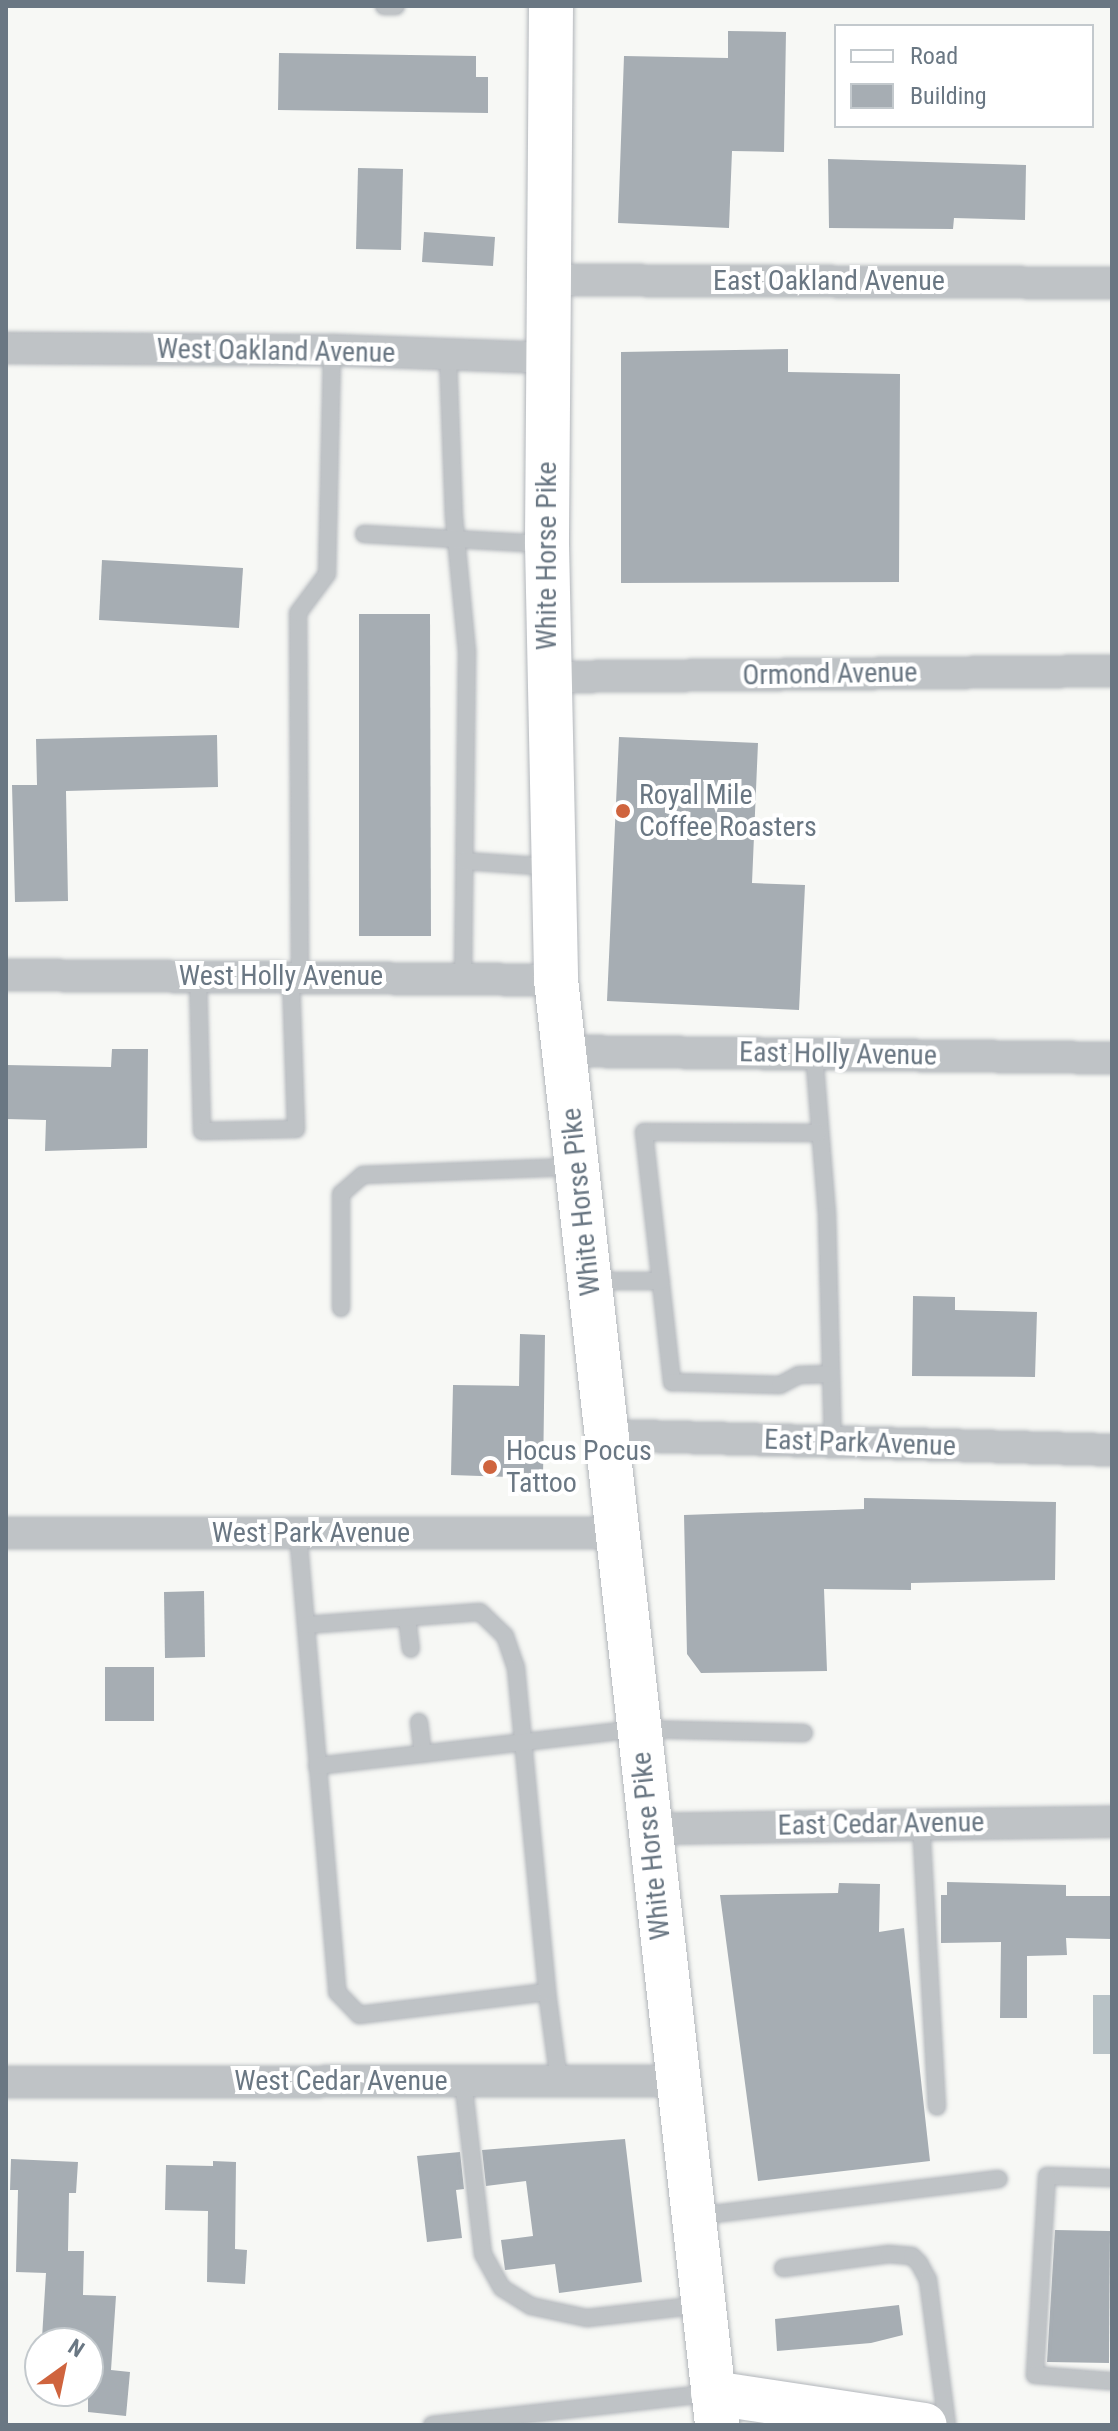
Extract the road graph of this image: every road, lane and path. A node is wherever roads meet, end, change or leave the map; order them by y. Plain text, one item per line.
1 (384, 6) edge
2 (396, 6) edge
3 (551, 6) edge
4 (546, 280) junction
5 (1112, 283) edge
6 (6, 348) edge
7 (332, 350) junction
8 (448, 355) junction
9 (546, 358) junction
10 (364, 534) dead end
11 (456, 540) junction
12 (547, 544) junction
13 (1112, 671) edge
14 (548, 677) junction
15 (465, 861) junction
16 (553, 867) junction
17 (6, 975) edge
18 (198, 976) junction
19 (296, 976) junction
20 (463, 978) junction
21 (556, 980) junction
22 (564, 1051) junction
23 (814, 1053) junction
24 (1112, 1058) edge
25 (818, 1133) junction
26 (577, 1167) junction
27 (590, 1281) junction
28 (661, 1281) junction
29 (341, 1308) dead end
30 (830, 1374) junction
31 (607, 1435) junction
32 (833, 1442) junction
33 (1112, 1450) edge
34 (6, 1533) edge
35 (298, 1533) junction
36 (617, 1533) junction
37 (407, 1618) junction
38 (306, 1625) junction
39 (411, 1649) dead end
40 (419, 1722) dead end
41 (638, 1729) junction
42 (804, 1733) dead end
43 (523, 1743) junction
44 (423, 1754) junction
45 (317, 1766) junction
46 (921, 1822) junction
47 (1112, 1822) edge
48 (649, 1829) junction
49 (547, 1992) junction
50 (463, 2081) junction
51 (559, 2081) junction
52 (675, 2081) junction
53 (6, 2082) edge
54 (937, 2107) dead end
55 (1112, 2178) edge
56 (999, 2179) dead end
57 (691, 2216) junction
58 (783, 2268) dead end
59 (701, 2305) junction
60 (1112, 2381) edge
61 (715, 2409) edge
62 (579, 2418) edge
63 (432, 2425) edge
64 (925, 2425) edge
65 (947, 2425) edge

1 - 2 lane
3 - 4 main road, White Horse Pike
4 - 5 street, East Oakland Avenue
4 - 9 main road, White Horse Pike
6 - 7 street, West Oakland Avenue
7 - 8 street, West Oakland Avenue
7 - 19 lane
8 - 9 street, West Oakland Avenue
8 - 11 lane
9 - 12 main road, White Horse Pike
10 - 11 lane
11 - 12 lane
11 - 15 lane
12 - 14 main road, White Horse Pike
13 - 14 street, Ormond Avenue
14 - 16 main road, White Horse Pike
15 - 16 lane
15 - 20 lane
16 - 21 main road, White Horse Pike
17 - 18 street, West Holly Avenue
18 - 19 street, West Holly Avenue
18 - 19 lane
19 - 20 street, West Holly Avenue
20 - 21 street, West Holly Avenue
21 - 22 main road, White Horse Pike
22 - 23 street, East Holly Avenue
22 - 26 main road, White Horse Pike
23 - 24 street, East Holly Avenue
23 - 25 lane
25 - 28 lane
25 - 30 lane
26 - 27 main road, White Horse Pike
26 - 29 lane
27 - 28 lane
27 - 31 main road, White Horse Pike
28 - 30 lane
30 - 32 lane
31 - 32 street, East Park Avenue
31 - 36 main road, White Horse Pike
32 - 33 street, East Park Avenue
34 - 35 street, West Park Avenue
35 - 36 street, West Park Avenue
35 - 38 lane
36 - 41 main road, White Horse Pike
37 - 38 lane
37 - 39 lane
37 - 43 lane
38 - 45 lane
40 - 44 lane
41 - 42 lane
41 - 43 lane
41 - 48 main road, White Horse Pike
43 - 44 lane
43 - 49 lane
44 - 45 lane
45 - 49 lane
46 - 47 street, East Cedar Avenue
46 - 48 street, East Cedar Avenue
46 - 54 lane
48 - 52 main road, White Horse Pike
49 - 51 lane
50 - 51 street, West Cedar Avenue
50 - 53 street, West Cedar Avenue
50 - 59 lane
51 - 52 street, West Cedar Avenue
52 - 57 main road, White Horse Pike
55 - 60 lane
56 - 57 lane
57 - 59 main road, White Horse Pike
58 - 65 lane
59 - 61 main road, White Horse Pike
61 - 62 lane
61 - 64 main road
62 - 63 lane

